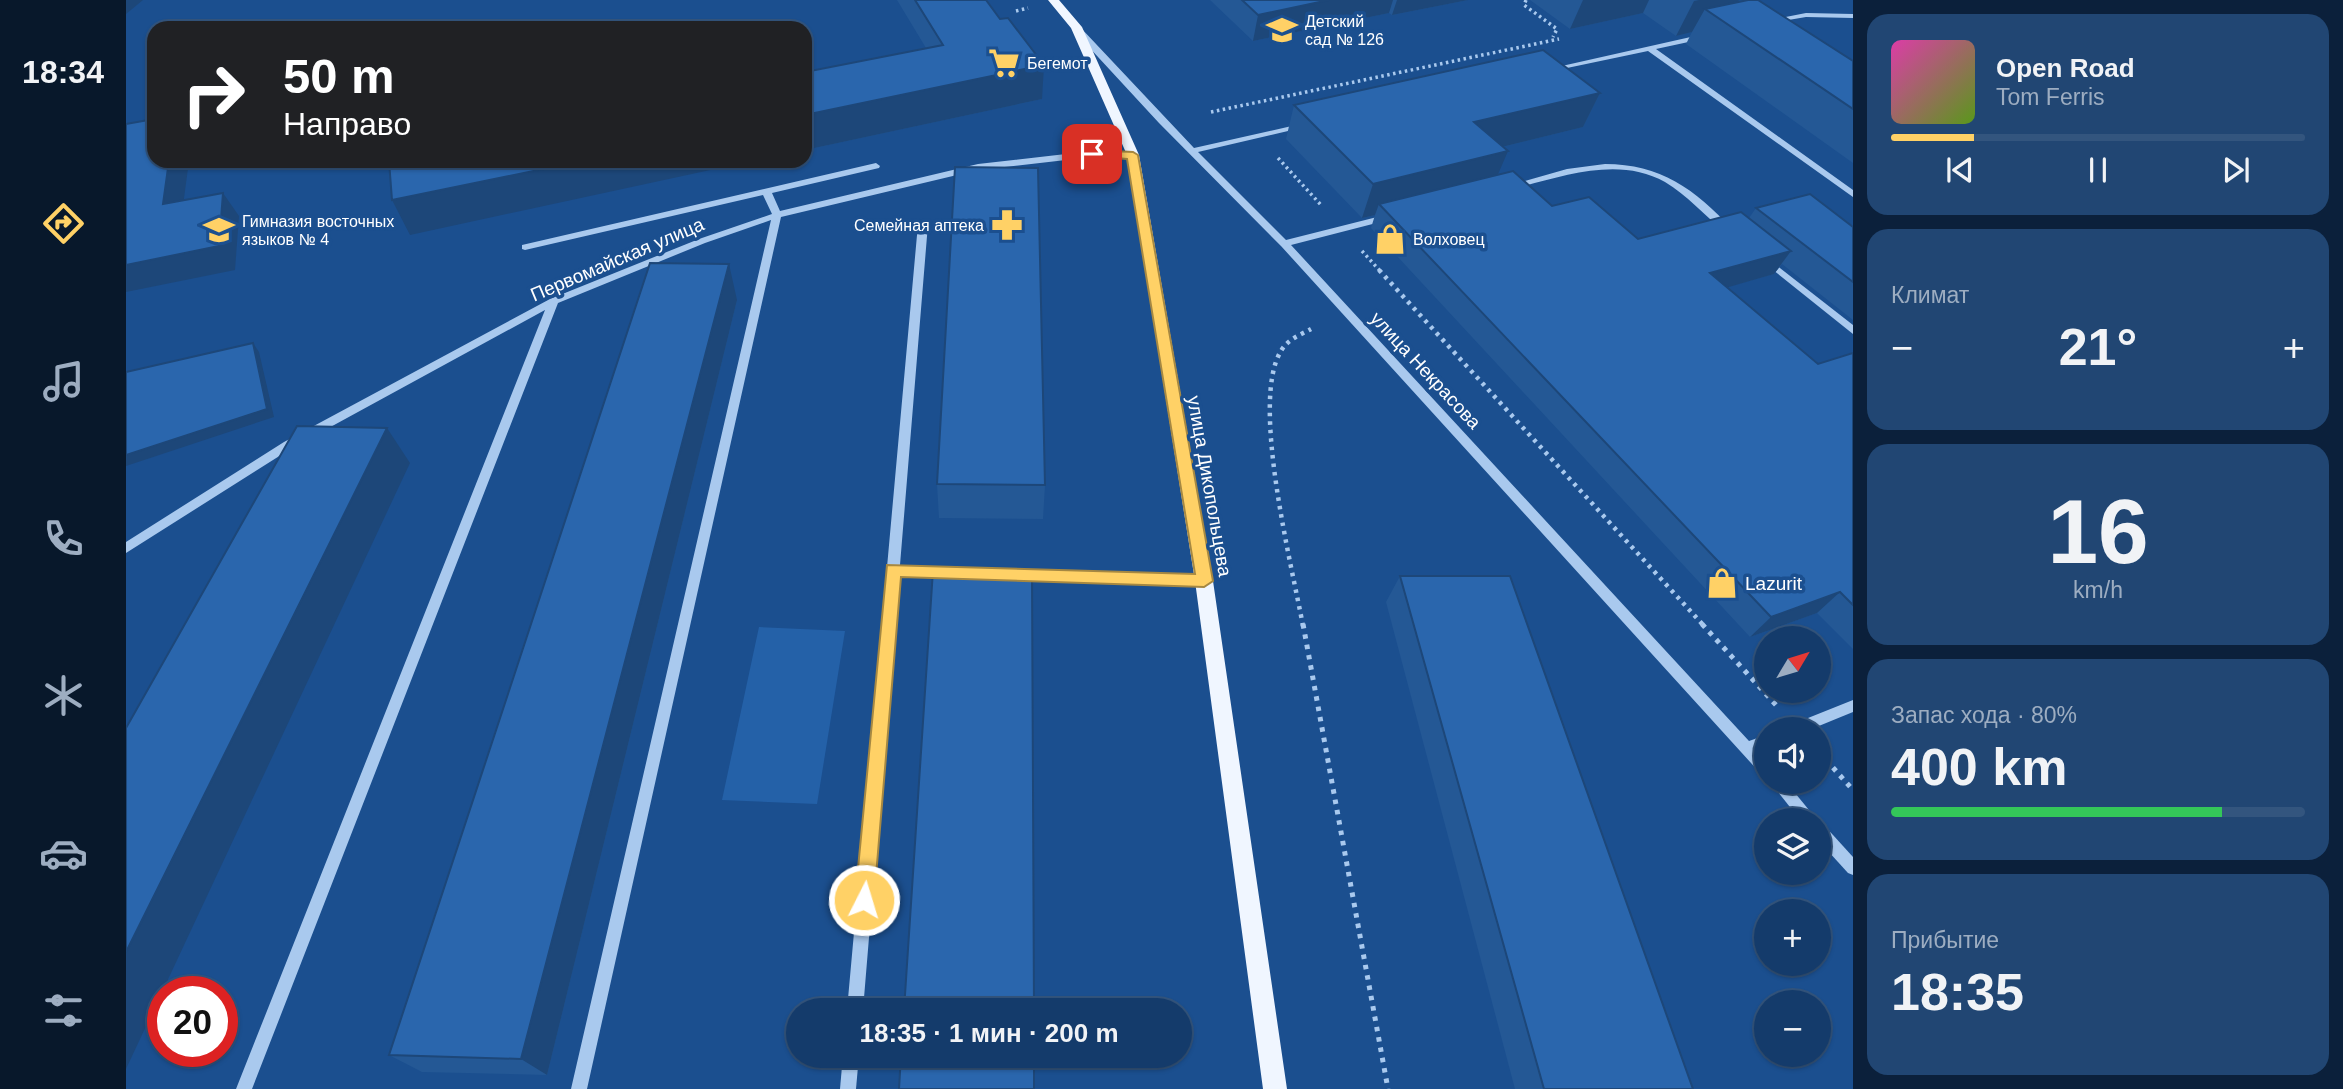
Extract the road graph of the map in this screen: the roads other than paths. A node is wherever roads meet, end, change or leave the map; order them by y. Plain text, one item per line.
1 (1053, 0) edge
2 (1774, 12) edge
3 (1853, 16) edge
4 (1783, 19) junction
5 (1755, 25) edge
6 (1795, 26) edge
7 (1076, 27) junction
8 (1715, 34) edge
9 (1648, 48) junction
10 (1542, 71) edge
11 (1317, 122) edge
12 (1192, 150) junction
13 (1133, 155) junction
14 (876, 166) dead end
15 (766, 190) junction
16 (1497, 190) edge
17 (1853, 194) edge
18 (777, 215) junction
19 (1394, 216) edge
20 (923, 224) dead end
21 (1736, 236) edge
22 (1284, 244) junction
23 (525, 247) dead end
24 (1757, 253) edge
25 (554, 301) junction
26 (1853, 330) edge
27 (127, 548) edge
28 (893, 570) junction
29 (961, 572) edge
30 (1002, 573) edge
31 (1204, 581) junction
32 (1853, 706) edge
33 (1825, 717) edge
34 (1754, 745) edge
35 (1747, 748) junction
36 (1754, 756) edge
37 (1787, 794) edge
38 (1800, 808) edge
39 (1831, 843) edge
40 (1853, 868) edge
41 (856, 998) edge
42 (850, 1068) edge
43 (244, 1089) edge
44 (579, 1089) edge
45 (848, 1089) edge
46 (1275, 1089) edge

1 - 7 main road, улица Некрасова
2 - 4 street
3 - 4 street
4 - 5 street
4 - 6 street
7 - 12 street, улица Некрасова
7 - 13 main road, улица Дикопольцева
8 - 9 street
9 - 10 street
9 - 17 street
11 - 12 street
12 - 22 street, улица Некрасова
13 - 18 street, Первомайская улица
13 - 31 main road, улица Дикопольцева
14 - 15 street
15 - 18 street
15 - 23 street
16 - 21 street
18 - 25 street, Первомайская улица
18 - 44 street
19 - 22 street
20 - 28 street
22 - 35 street, улица Некрасова
24 - 26 street
25 - 27 street, Первомайская улица
25 - 43 street
28 - 29 street
28 - 41 street
30 - 31 street
31 - 46 main road, улица Дикопольцева
32 - 33 street
34 - 35 street
35 - 36 street, улица Некрасова
37 - 38 street
39 - 40 street
42 - 45 street

